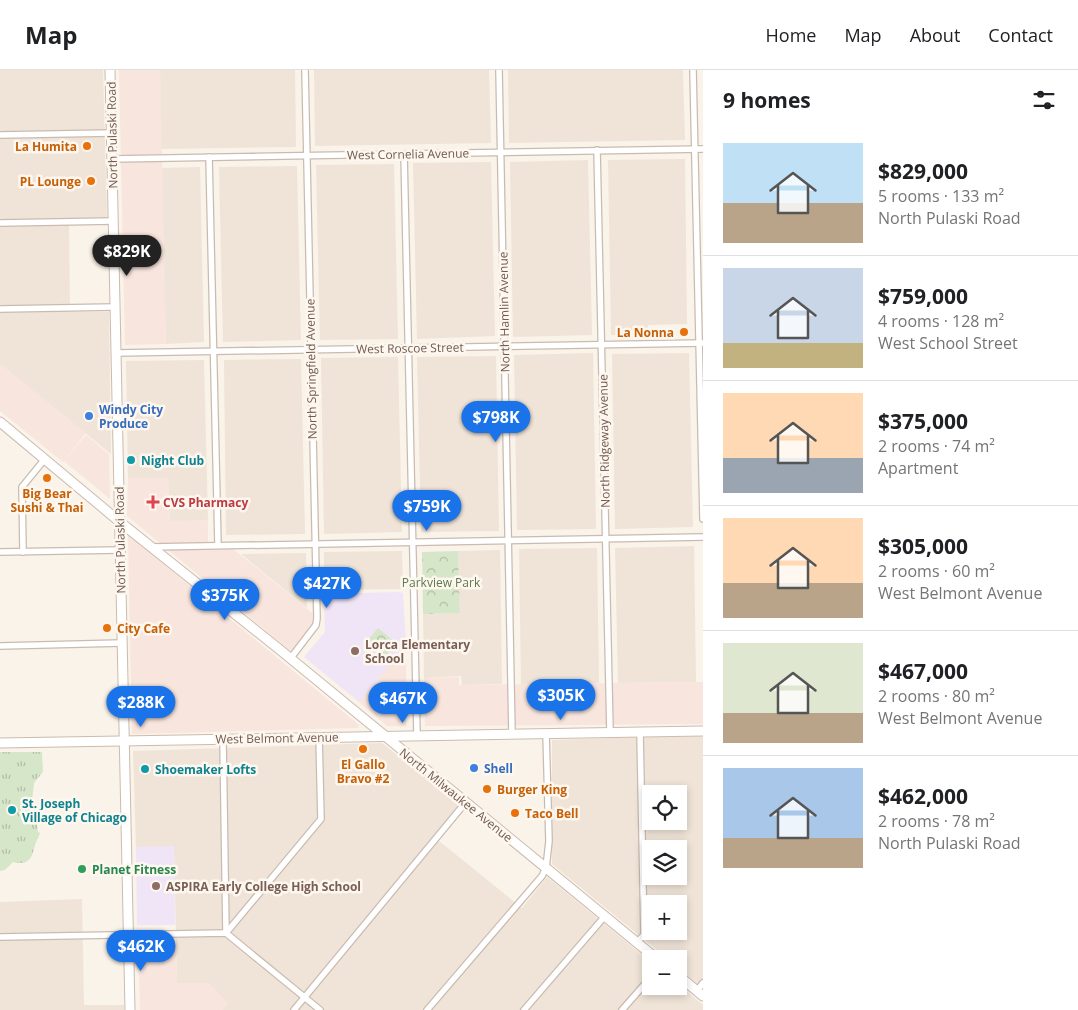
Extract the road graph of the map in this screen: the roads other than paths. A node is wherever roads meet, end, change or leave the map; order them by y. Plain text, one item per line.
1 (110, 70) edge
2 (304, 70) edge
3 (499, 70) edge
4 (693, 70) edge
5 (112, 133) junction
6 (0, 135) edge
7 (703, 148) edge
8 (695, 149) junction
9 (597, 150) junction
10 (500, 152) junction
11 (404, 154) junction
12 (306, 155) junction
13 (209, 157) junction
14 (112, 159) junction
15 (114, 221) junction
16 (0, 223) edge
17 (115, 308) junction
18 (0, 309) edge
19 (701, 343) edge
20 (602, 345) junction
21 (504, 347) junction
22 (408, 348) junction
23 (311, 350) junction
24 (214, 352) junction
25 (116, 353) junction
26 (0, 422) edge
27 (44, 460) junction
28 (703, 519) edge
29 (120, 522) junction
30 (703, 537) edge
31 (606, 538) junction
32 (508, 541) junction
33 (412, 542) junction
34 (315, 544) junction
35 (218, 545) junction
36 (152, 547) junction
37 (120, 550) junction
38 (0, 552) edge
39 (23, 552) junction
40 (122, 644) junction
41 (0, 646) edge
42 (290, 659) junction
43 (703, 730) edge
44 (610, 732) junction
45 (640, 732) junction
46 (546, 733) junction
47 (512, 734) junction
48 (417, 735) junction
49 (385, 736) junction
50 (319, 737) junction
51 (223, 739) junction
52 (125, 741) junction
53 (0, 743) edge
54 (466, 802) junction
55 (546, 868) junction
56 (605, 916) junction
57 (226, 933) junction
58 (129, 935) junction
59 (0, 937) edge
60 (637, 942) junction
61 (646, 950) edge
62 (687, 983) edge
63 (703, 983) edge
64 (642, 987) edge
65 (700, 994) edge
66 (305, 998) junction
67 (130, 1010) edge
68 (294, 1010) edge
69 (320, 1010) edge
70 (427, 1010) edge
71 (524, 1010) edge
72 (622, 1010) edge

1 - 5 main road, North Pulaski Road
2 - 12 street, North Springfield Avenue
3 - 10 street, North Hamlin Avenue
4 - 8 street
5 - 6 street
5 - 14 main road, North Pulaski Road
7 - 8 street, West Cornelia Avenue
8 - 9 street, West Cornelia Avenue
8 - 19 street
9 - 10 street, West Cornelia Avenue
9 - 20 street, North Ridgeway Avenue
10 - 11 street, West Cornelia Avenue
10 - 21 street, North Hamlin Avenue
11 - 12 street, West Cornelia Avenue
11 - 22 street
12 - 13 street, West Cornelia Avenue
12 - 23 street, North Springfield Avenue
13 - 14 street, West Cornelia Avenue
13 - 24 street
14 - 15 main road, North Pulaski Road
15 - 16 street
15 - 17 main road, North Pulaski Road
17 - 18 street
17 - 25 main road, North Pulaski Road
19 - 20 street, West Roscoe Street
19 - 28 street
20 - 21 street, West Roscoe Street
20 - 31 street, North Ridgeway Avenue
21 - 22 street, West Roscoe Street
21 - 32 street, North Hamlin Avenue
22 - 23 street, West Roscoe Street
22 - 33 street
23 - 24 street, West Roscoe Street
23 - 34 street, North Springfield Avenue
24 - 25 street, West Roscoe Street
24 - 35 street
25 - 29 main road, North Pulaski Road
26 - 27 main road, North Milwaukee Avenue
27 - 29 main road, North Milwaukee Avenue
27 - 39 street
29 - 36 main road, North Milwaukee Avenue
29 - 37 main road, North Pulaski Road
30 - 31 street
31 - 32 street
31 - 44 street, North Ridgeway Avenue
32 - 33 street
32 - 47 street, North Hamlin Avenue
33 - 34 street
33 - 48 street
34 - 35 street
34 - 42 street, North Springfield Avenue
35 - 36 street
36 - 42 main road, North Milwaukee Avenue
37 - 39 street
37 - 40 main road, North Pulaski Road
38 - 39 street
40 - 41 street
40 - 52 main road, North Pulaski Road
42 - 49 main road, North Milwaukee Avenue
43 - 45 main road, West Belmont Avenue
44 - 45 main road, West Belmont Avenue
44 - 46 main road, West Belmont Avenue
45 - 60 street
46 - 47 main road, West Belmont Avenue
46 - 55 street
47 - 48 main road, West Belmont Avenue
48 - 49 main road, West Belmont Avenue
49 - 50 main road, West Belmont Avenue
49 - 54 main road, North Milwaukee Avenue
50 - 51 main road, West Belmont Avenue
50 - 57 street
51 - 52 main road, West Belmont Avenue
51 - 57 street
52 - 53 main road, West Belmont Avenue
52 - 58 main road, North Pulaski Road
54 - 55 main road, North Milwaukee Avenue
54 - 66 street
55 - 56 main road, North Milwaukee Avenue
55 - 70 street
56 - 60 main road, North Milwaukee Avenue
56 - 71 street
57 - 58 street
57 - 66 street
58 - 59 street
58 - 67 main road, North Pulaski Road
60 - 61 main road, North Milwaukee Avenue
62 - 65 main road
63 - 65 street
64 - 72 street
66 - 68 street
66 - 69 street

